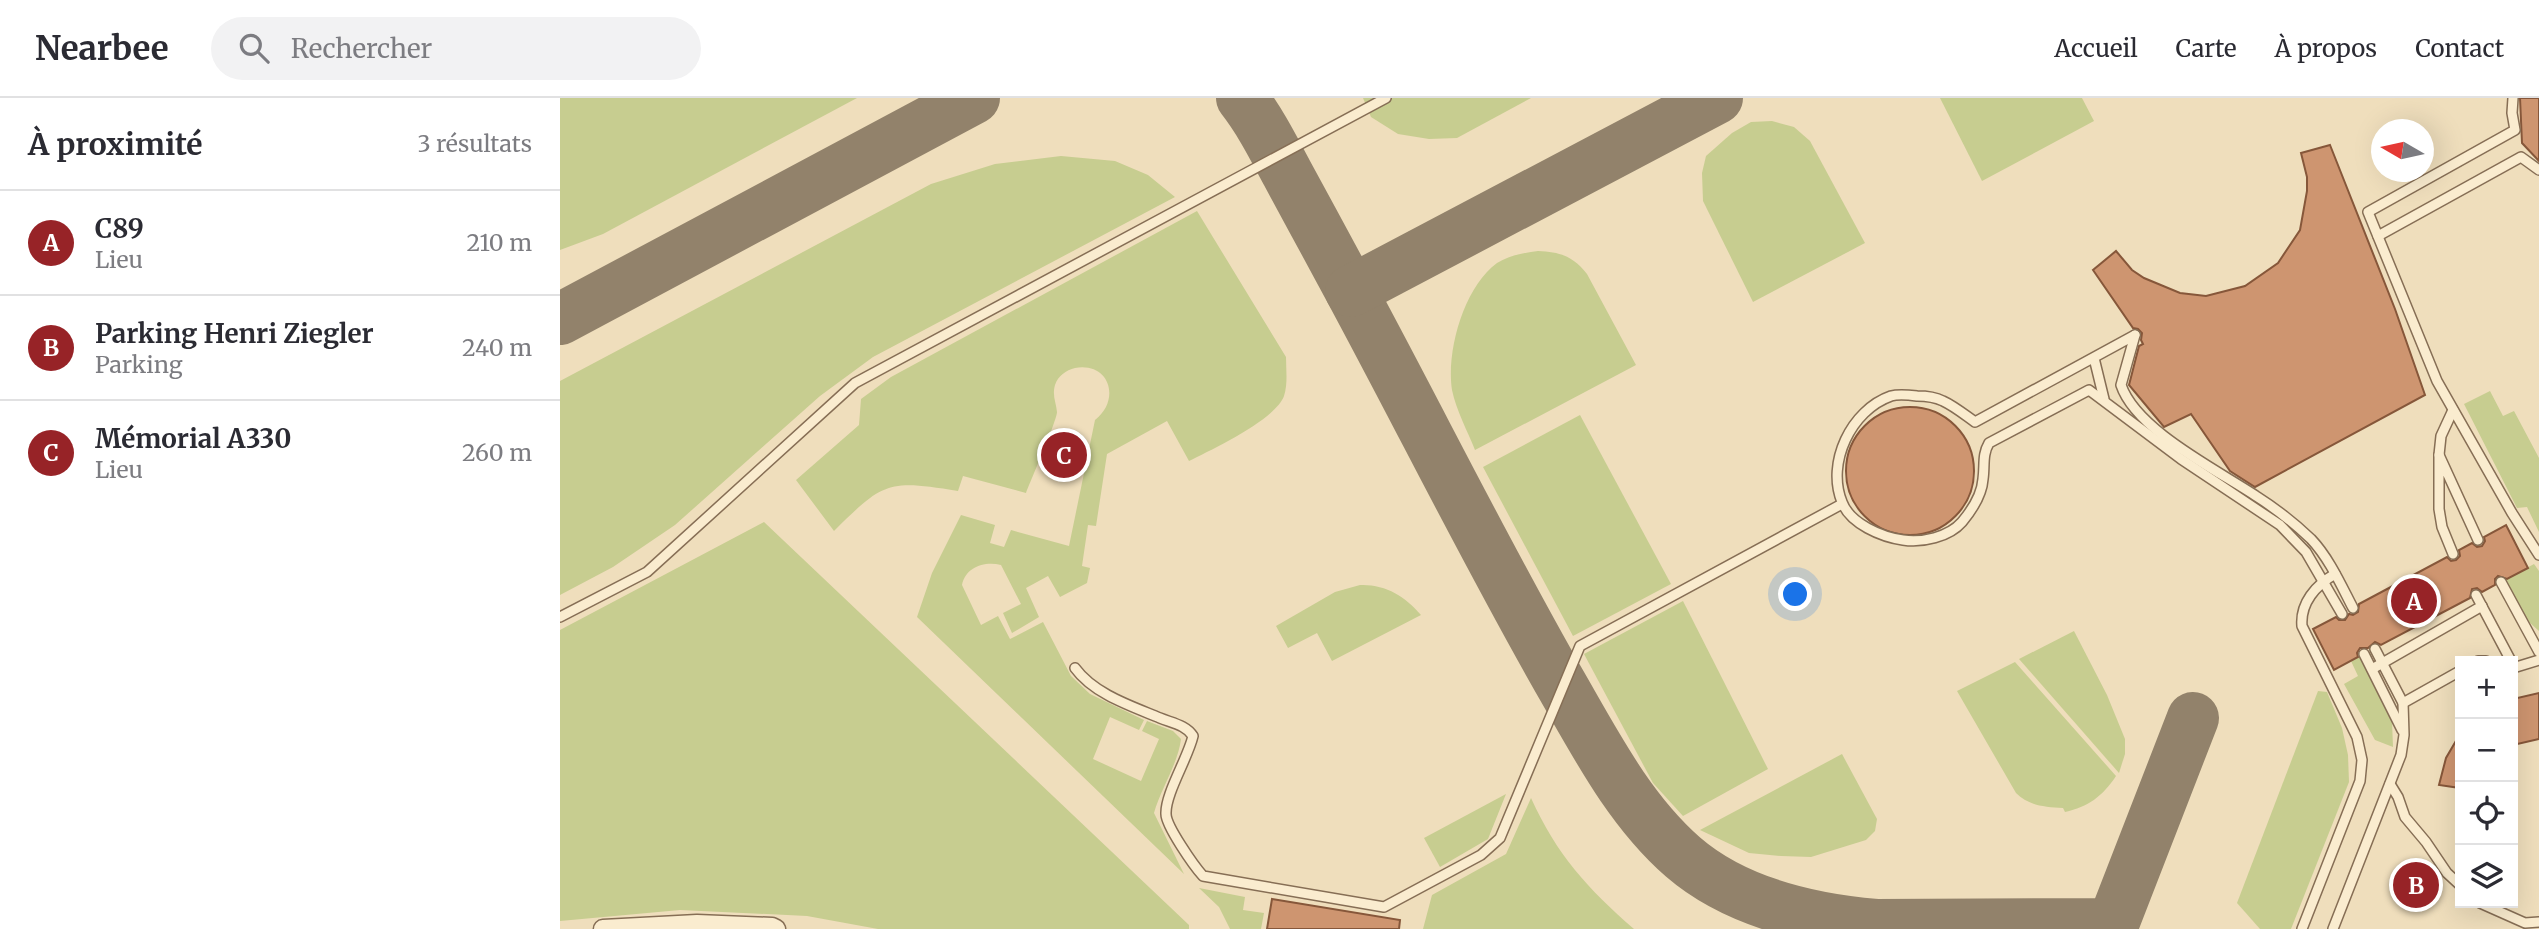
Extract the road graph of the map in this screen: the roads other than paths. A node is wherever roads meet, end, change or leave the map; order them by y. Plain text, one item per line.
1 (1386, 98) edge
2 (2513, 98) edge
3 (2539, 170) edge
4 (2378, 236) junction
5 (2094, 358) junction
6 (2104, 399) junction
7 (2453, 410) junction
8 (2440, 456) junction
9 (1842, 504) junction
10 (2478, 540) dead end
11 (2453, 554) dead end
12 (2539, 555) edge
13 (2335, 574) junction
14 (2324, 580) junction
15 (2501, 582) dead end
16 (2476, 595) dead end
17 (2482, 606) junction
18 (2353, 608) dead end
19 (2342, 614) dead end
20 (560, 617) edge
21 (2375, 649) dead end
22 (2539, 652) edge
23 (2364, 654) dead end
24 (2508, 656) edge
25 (2539, 660) edge
26 (2382, 663) junction
27 (2518, 664) edge
28 (1075, 668) dead end
29 (2372, 669) junction
30 (2455, 674) edge
31 (2403, 703) junction
32 (2404, 734) junction
33 (2390, 784) junction
34 (2455, 881) edge
35 (2491, 908) edge
36 (2539, 922) edge
37 (773, 928) edge
38 (603, 929) edge
39 (2302, 929) edge
40 (2333, 929) edge

1 - 20 lane
2 - 4 lane
3 - 4 lane
4 - 7 lane
5 - 6 lane
5 - 9 lane
5 - 13 lane
6 - 9 lane
6 - 14 lane
7 - 8 lane
7 - 12 lane
8 - 10 lane
8 - 11 lane
9 - 28 lane
13 - 14 lane
13 - 18 lane
14 - 19 lane
14 - 39 lane
15 - 22 lane
16 - 17 lane
17 - 24 lane
17 - 26 lane
21 - 26 lane
23 - 29 lane
25 - 27 lane
26 - 29 lane
26 - 31 lane
29 - 32 lane
30 - 31 lane
31 - 32 lane
32 - 33 lane
33 - 34 lane
33 - 40 lane
35 - 36 lane
37 - 38 street

